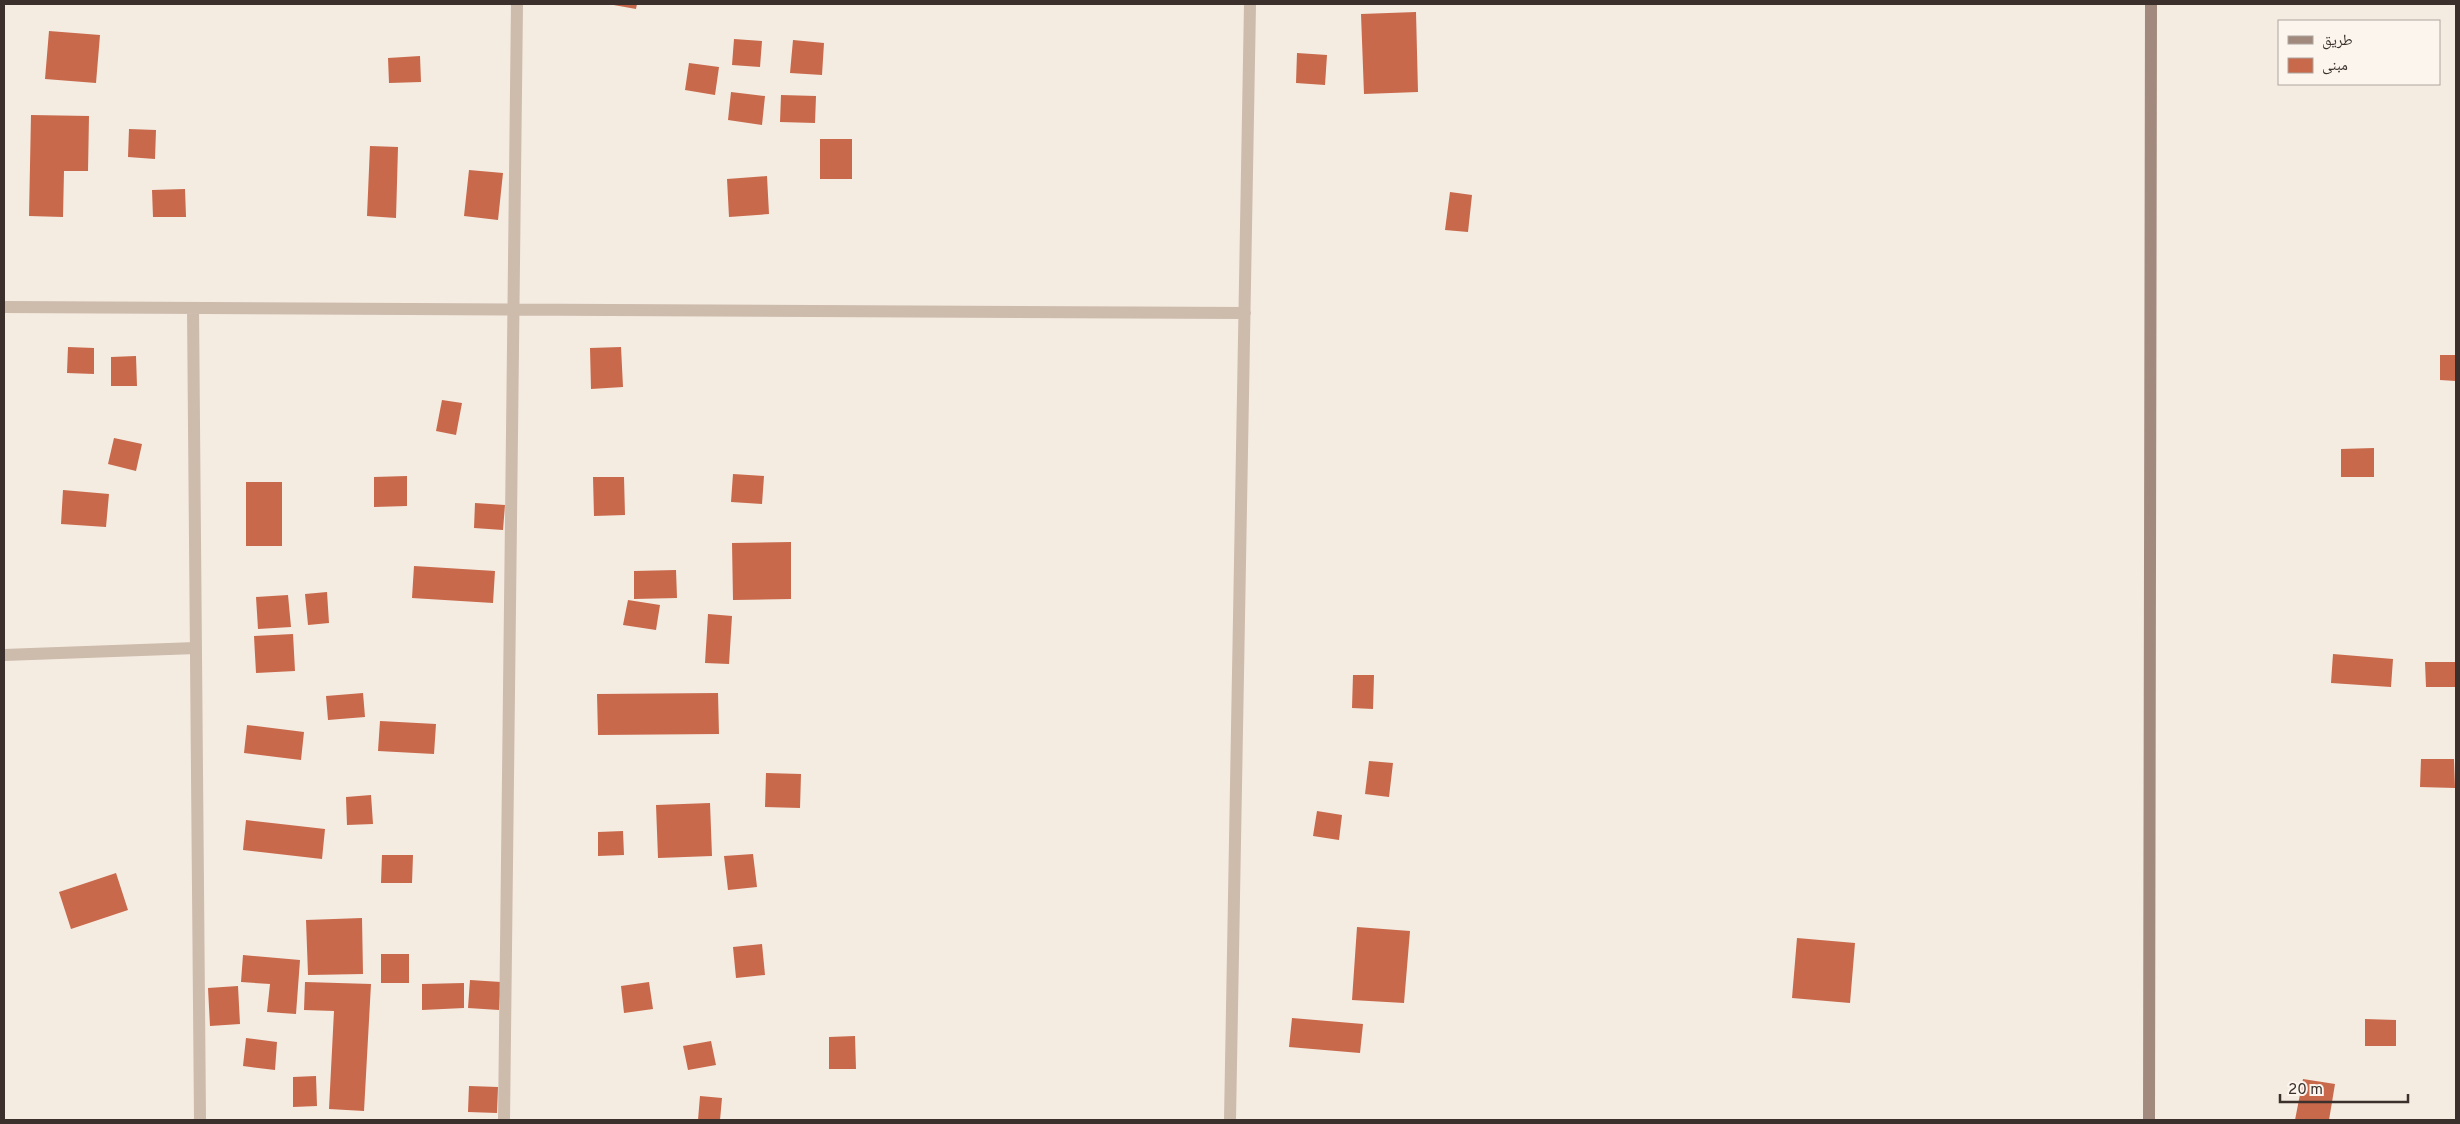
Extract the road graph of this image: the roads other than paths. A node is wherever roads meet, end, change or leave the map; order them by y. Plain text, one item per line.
1 (517, 4) edge
2 (1250, 4) edge
3 (2151, 4) edge
4 (4, 307) edge
5 (193, 308) junction
6 (513, 310) junction
7 (1245, 313) junction
8 (196, 648) junction
9 (4, 655) edge
10 (200, 1120) edge
11 (504, 1120) edge
12 (1230, 1120) edge
13 (2149, 1120) edge

1 - 6 street
2 - 7 street
3 - 13 main road
4 - 5 street
5 - 6 street
5 - 8 street
6 - 7 street
6 - 11 street
7 - 12 street
8 - 9 street
8 - 10 street

